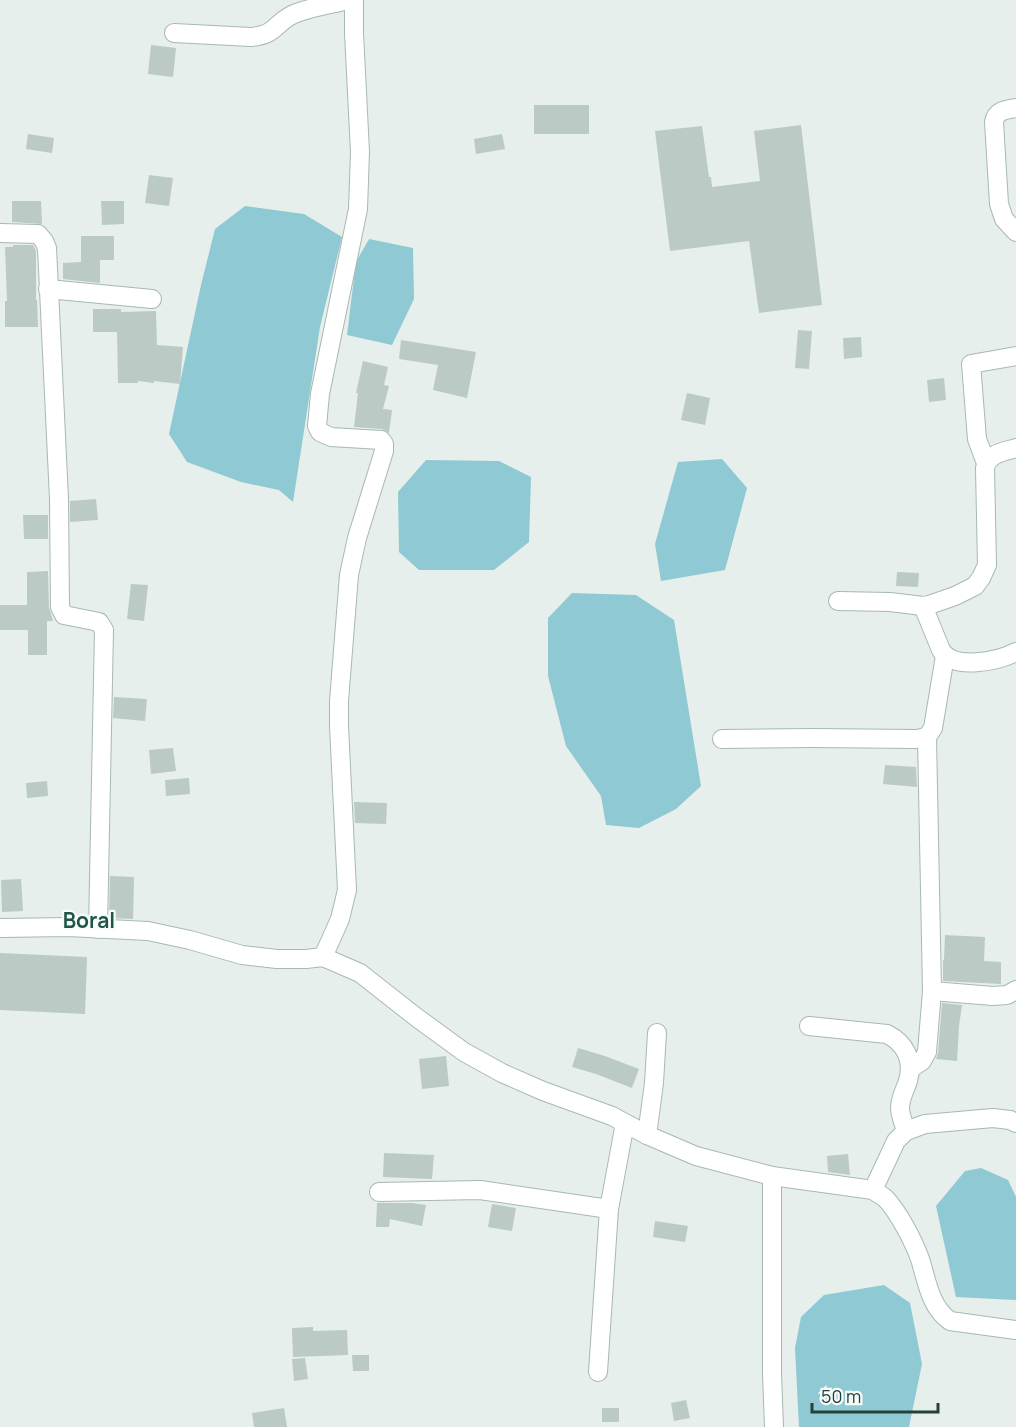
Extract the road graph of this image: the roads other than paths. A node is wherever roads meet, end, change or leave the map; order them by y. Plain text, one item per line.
1 (348, 0) edge
2 (354, 0) edge
3 (174, 33) dead end
4 (1016, 108) edge
5 (1016, 232) edge
6 (0, 233) edge
7 (48, 289) junction
8 (152, 299) dead end
9 (1016, 357) edge
10 (1016, 448) edge
11 (986, 463) junction
12 (838, 601) dead end
13 (923, 606) junction
14 (1016, 652) edge
15 (945, 656) junction
16 (927, 737) junction
17 (722, 739) dead end
18 (0, 928) edge
19 (98, 929) junction
20 (323, 957) junction
21 (1016, 990) edge
22 (932, 991) junction
23 (810, 1026) dead end
24 (657, 1033) dead end
25 (910, 1069) junction
26 (625, 1123) junction
27 (1016, 1123) edge
28 (906, 1131) junction
29 (647, 1135) junction
30 (772, 1176) junction
31 (873, 1190) junction
32 (380, 1192) dead end
33 (609, 1209) junction
34 (1016, 1330) edge
35 (598, 1372) dead end
36 (774, 1427) edge

1 - 3 street
2 - 20 street
4 - 5 street
6 - 7 street
7 - 8 street
7 - 19 street
9 - 11 street
10 - 11 street
11 - 13 street
12 - 13 street
13 - 15 street
14 - 15 street
15 - 16 street
16 - 17 street
16 - 22 street
18 - 19 street
19 - 20 street
20 - 26 street
21 - 22 street
22 - 25 street
23 - 25 street
24 - 29 street
25 - 28 street
26 - 29 street
26 - 33 street
27 - 28 street
28 - 31 street
29 - 30 street
30 - 31 street
30 - 36 street
31 - 34 street
32 - 33 street
33 - 35 street

